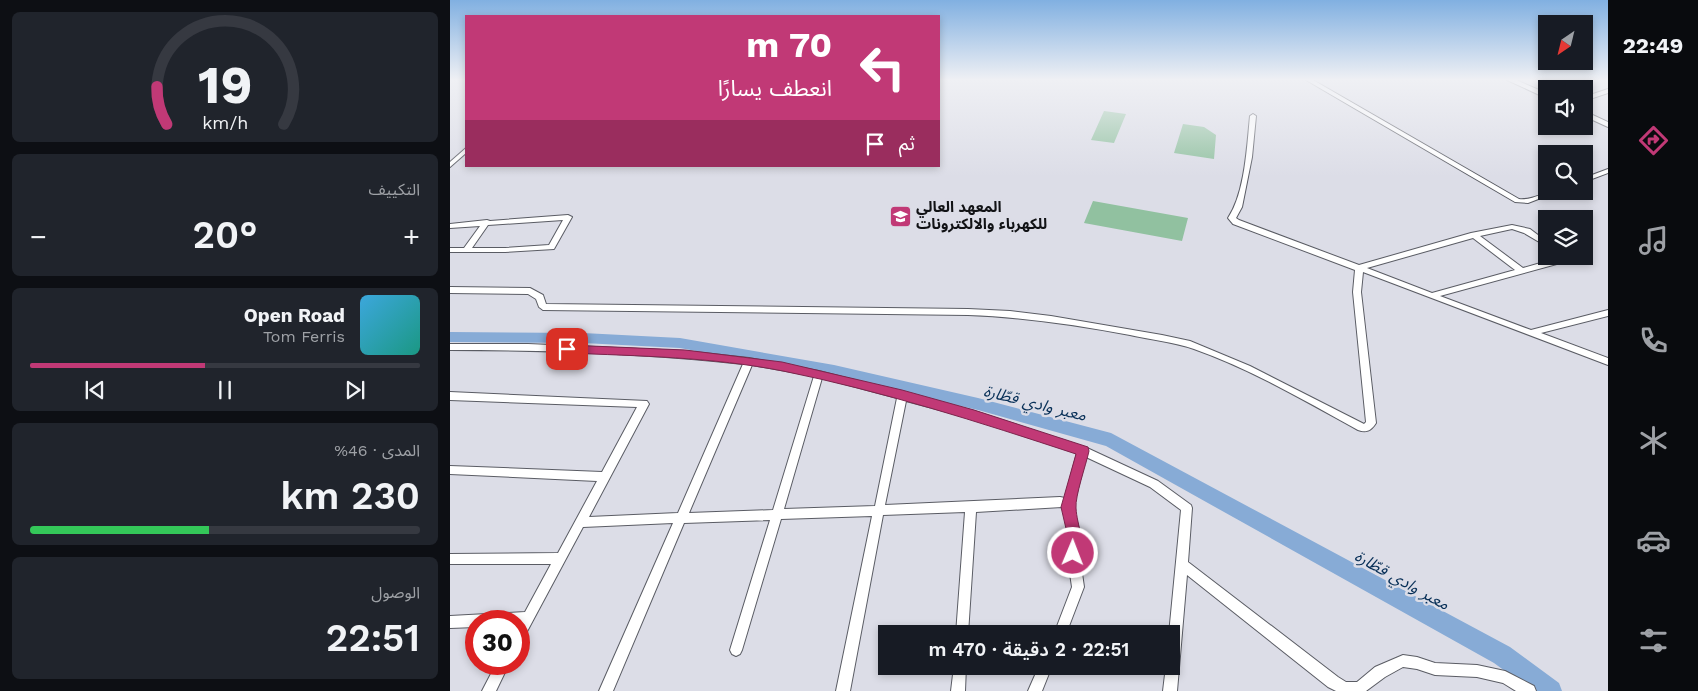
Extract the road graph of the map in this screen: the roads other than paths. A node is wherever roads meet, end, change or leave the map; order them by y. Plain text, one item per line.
1 (1364, 112) edge
2 (1253, 116) dead end
3 (1593, 118) edge
4 (1608, 125) edge
5 (465, 151) edge
6 (450, 165) edge
7 (1608, 171) edge
8 (1593, 177) edge
9 (1538, 197) edge
10 (487, 222) junction
11 (450, 226) edge
12 (1474, 235) junction
13 (1538, 239) edge
14 (450, 250) edge
15 (466, 250) junction
16 (1545, 265) edge
17 (1359, 268) junction
18 (1522, 272) junction
19 (450, 290) edge
20 (1432, 295) junction
21 (1608, 314) edge
22 (1531, 333) junction
23 (450, 347) edge
24 (749, 361) junction
25 (1608, 362) edge
26 (818, 374) junction
27 (902, 395) junction
28 (450, 396) edge
29 (1083, 451) junction
30 (450, 470) edge
31 (604, 477) junction
32 (971, 507) junction
33 (1068, 507) junction
34 (880, 509) junction
35 (776, 515) junction
36 (681, 518) junction
37 (580, 522) junction
38 (560, 558) junction
39 (450, 559) edge
40 (1181, 564) junction
41 (530, 614) edge
42 (465, 621) edge
43 (450, 622) edge
44 (963, 625) edge
45 (1063, 625) edge
46 (736, 650) dead end
47 (498, 675) edge
48 (959, 675) edge
49 (1042, 675) edge
50 (489, 691) edge
51 (606, 691) edge
52 (843, 691) edge
53 (958, 691) edge
54 (1035, 691) edge
55 (1170, 691) edge
56 (1529, 691) edge

1 - 9 street
2 - 17 street
3 - 4 street
5 - 6 street
7 - 8 street
10 - 11 street
10 - 15 street
10 - 15 street
12 - 13 street
12 - 17 street
12 - 18 street
14 - 15 street
16 - 18 street
17 - 19 street
17 - 20 street
18 - 20 street
20 - 22 street
21 - 22 street
22 - 25 street
23 - 24 street
24 - 26 street
24 - 36 street
26 - 27 street
26 - 35 street
27 - 29 street
27 - 34 street
28 - 31 street
29 - 33 street
29 - 40 street
30 - 31 street
31 - 37 street
32 - 33 street
32 - 34 street
32 - 44 street
33 - 45 street
34 - 35 street
34 - 52 street
35 - 36 street
35 - 46 street
36 - 37 street
36 - 51 street
37 - 38 street
38 - 39 street
38 - 41 street
40 - 55 street
40 - 56 street
42 - 43 street
47 - 50 street
48 - 53 street
49 - 54 street

